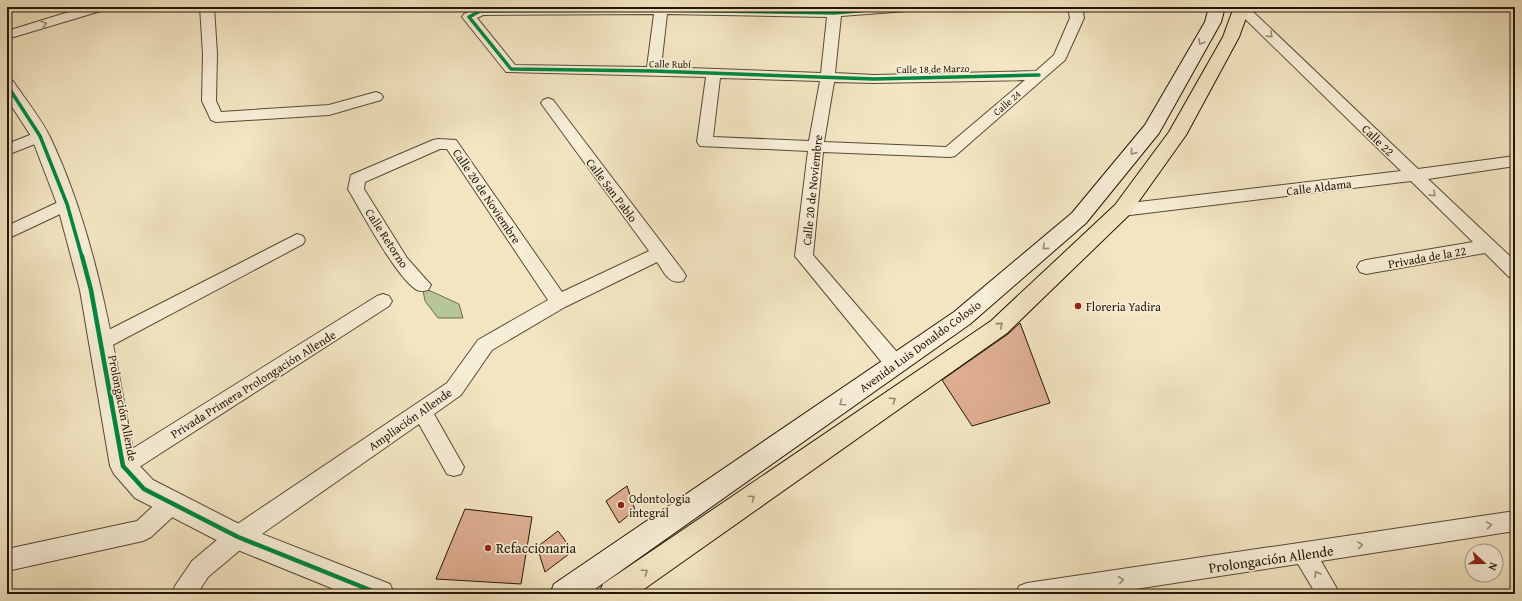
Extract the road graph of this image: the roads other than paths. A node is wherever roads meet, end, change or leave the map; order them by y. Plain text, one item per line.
1 (99, 7) edge
2 (208, 7) edge
3 (907, 7) edge
4 (1075, 7) edge
5 (1217, 7) edge
6 (1242, 7) edge
7 (661, 8) edge
8 (834, 10) edge
9 (7, 35) edge
10 (653, 71) junction
11 (714, 73) junction
12 (1039, 75) junction
13 (828, 76) junction
14 (7, 85) edge
15 (376, 97) dead end
16 (548, 103) dead end
17 (40, 136) junction
18 (816, 145) junction
19 (7, 150) edge
20 (1515, 161) edge
21 (1414, 175) junction
22 (356, 189) joint
23 (67, 204) junction
24 (1122, 210) junction
25 (7, 233) edge
26 (297, 240) dead end
27 (1488, 246) junction
28 (659, 253) junction
29 (1366, 268) dead end
30 (1515, 272) edge
31 (677, 276) dead end
32 (422, 285) dead end
33 (383, 301) dead end
34 (559, 302) junction
35 (100, 343) junction
36 (896, 365) junction
37 (422, 411) junction
38 (123, 466) junction
39 (454, 467) dead end
40 (172, 503) junction
41 (1515, 521) edge
42 (238, 537) junction
43 (1304, 554) junction
44 (7, 560) edge
45 (183, 594) edge
46 (380, 594) edge
47 (564, 594) edge
48 (613, 594) edge
49 (1027, 594) edge
50 (1329, 594) edge

9 -> 1 street
2 - 15 street
3 - 8 street
4 - 12 street, Calle 24
5 -> 36 main road, Avenida Luis Donaldo Colosio
6 -> 21 street, Calle 22
6 - 24 main road
7 - 8 street
7 - 10 street
7 - 10 street, Calle Rubí
8 - 13 street, Calle 20 de Noviembre
10 - 11 street, Calle Rubí
11 - 13 street, Calle Rubí
11 - 18 street
12 - 13 street, Calle 18 de Marzo
12 - 18 street, Calle 24
13 - 18 street, Calle 20 de Noviembre
14 - 17 main road, Prolongación Allende
16 - 28 street, Calle San Pablo
17 - 19 street
17 - 23 main road, Prolongación Allende
18 - 36 street, Calle 20 de Noviembre
20 - 21 street, Calle Aldama
21 - 24 street, Calle Aldama
21 -> 27 street, Calle 22
22 - 32 street, Calle Retorno
22 - 34 street, Calle 20 de Noviembre
23 - 25 street
23 - 35 main road, Prolongación Allende
48 -> 24 main road
26 - 35 street
27 - 29 street, Privada de la 22
27 - 30 street, Calle 22
28 - 31 street, Calle San Pablo
28 - 34 street, Ampliación Allende
33 - 38 street, Privada Primera Prolongación Allende
34 - 37 street, Ampliación Allende
35 - 38 main road, Prolongación Allende
36 -> 47 main road, Avenida Luis Donaldo Colosio
37 - 39 street
37 - 42 street, Ampliación Allende
38 - 40 main road, Prolongación Allende
40 - 42 main road, Prolongación Allende
40 - 44 street
43 -> 41 street, Prolongación Allende
42 - 45 street, Ampliación Allende
42 - 46 main road, Prolongación Allende
49 -> 43 street, Prolongación Allende
50 -> 43 street

